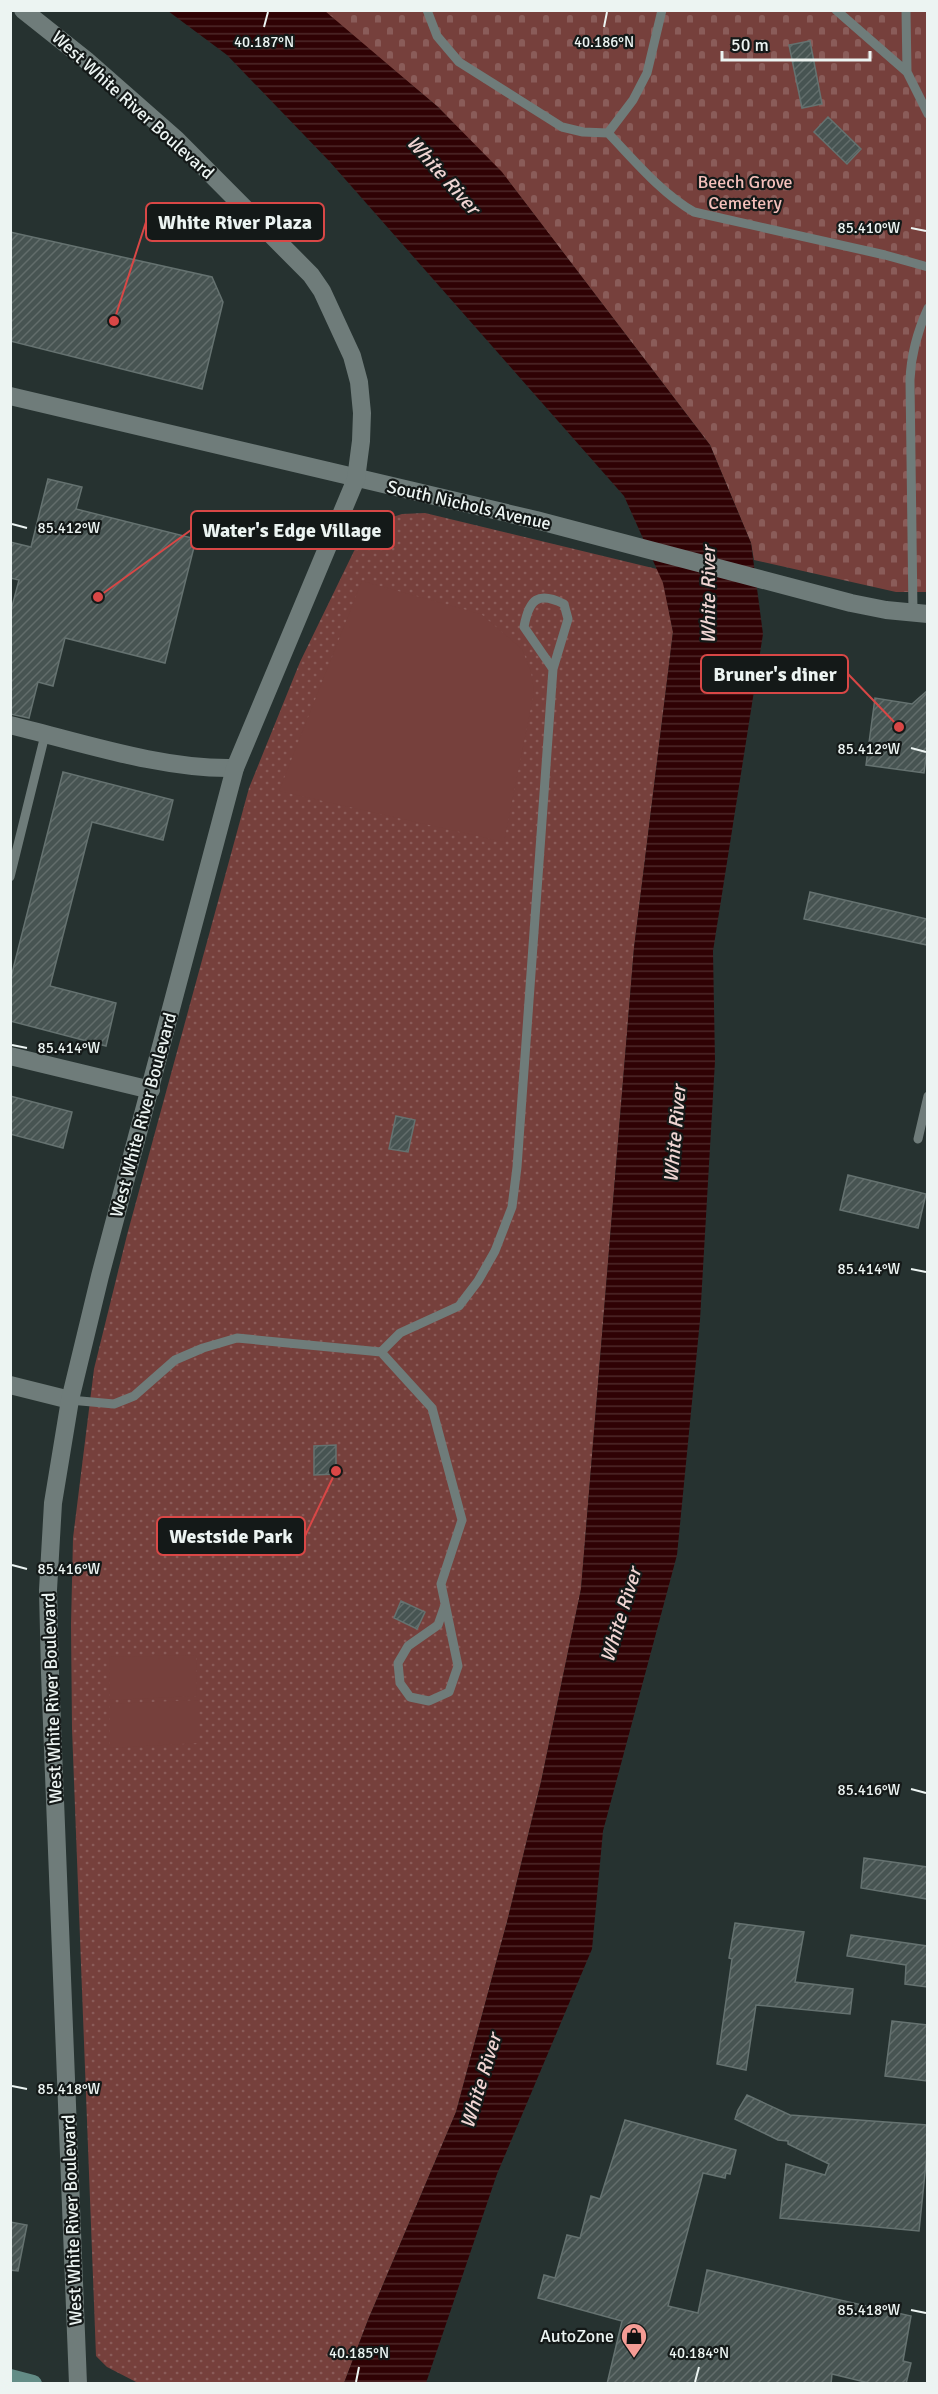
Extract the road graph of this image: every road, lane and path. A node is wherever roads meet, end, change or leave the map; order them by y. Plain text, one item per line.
1 (23, 10) edge
2 (427, 10) edge
3 (662, 10) edge
4 (837, 10) edge
5 (906, 10) edge
6 (907, 72) junction
7 (927, 114) edge
8 (608, 133) junction
9 (927, 267) edge
10 (927, 308) edge
11 (10, 396) edge
12 (356, 478) junction
13 (920, 614) edge
14 (553, 669) junction
15 (10, 725) edge
16 (45, 735) junction
17 (235, 768) junction
18 (10, 877) edge
19 (10, 1056) edge
20 (151, 1090) junction
21 (927, 1096) edge
22 (918, 1139) dead end
23 (381, 1352) junction
24 (10, 1385) edge
25 (69, 1400) junction
26 (445, 1605) junction
27 (10, 2378) edge
28 (33, 2384) edge
29 (78, 2384) edge

1 - 12 street, West White River Boulevard
2 - 8 lane
3 - 8 lane
4 - 6 lane
5 - 6 lane
6 - 7 lane
8 - 9 lane
10 - 13 lane
11 - 12 street, South Nichols Avenue
12 - 13 street, South Nichols Avenue
12 - 17 street, West White River Boulevard
14 - 14 lane
14 - 23 lane
15 - 16 street
16 - 17 street
16 - 18 lane
17 - 20 street, West White River Boulevard
19 - 20 street
20 - 25 street, West White River Boulevard
21 - 22 lane
23 - 25 lane
23 - 26 lane
24 - 25 street
25 - 29 street, West White River Boulevard
26 - 26 lane
27 - 28 main road

